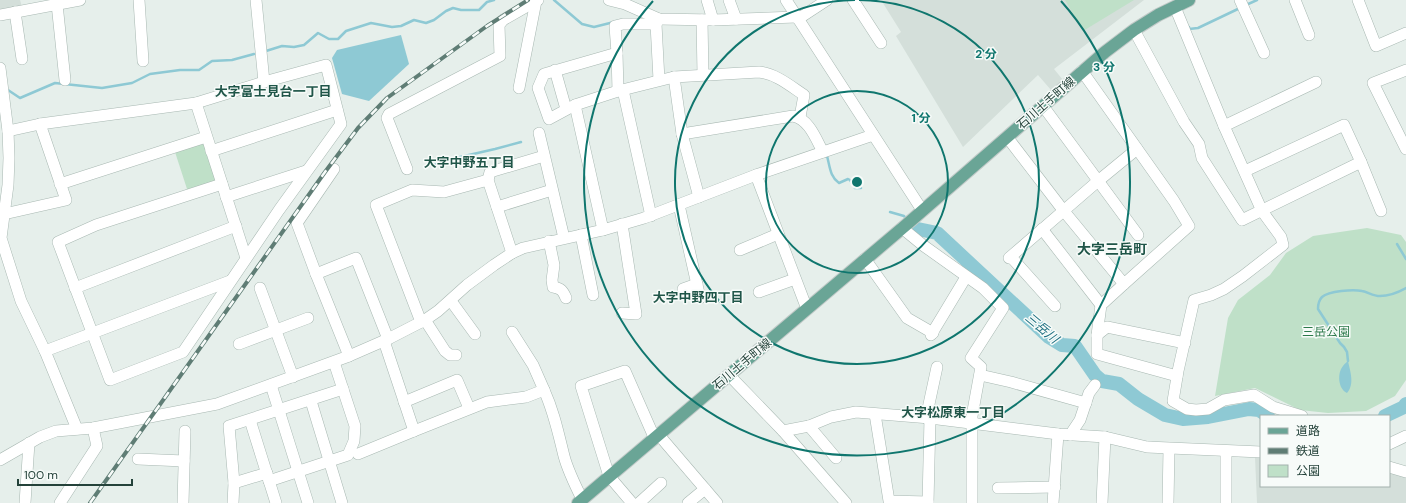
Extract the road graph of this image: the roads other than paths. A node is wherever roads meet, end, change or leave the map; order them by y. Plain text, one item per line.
1 (80, 0) edge
2 (138, 0) edge
3 (256, 0) edge
4 (609, 0) edge
5 (707, 0) edge
6 (730, 0) edge
7 (786, 0) edge
8 (827, 0) edge
9 (853, 0) edge
10 (1189, 0) edge
11 (1240, 0) edge
12 (1295, 0) edge
13 (1358, 0) edge
14 (537, 1) edge
15 (57, 4) junction
16 (1175, 6) junction
17 (15, 12) junction
18 (0, 14) edge
19 (797, 18) junction
20 (736, 19) junction
21 (708, 20) junction
22 (658, 22) junction
23 (1134, 30) junction
24 (1406, 33) edge
25 (1309, 35) dead end
26 (880, 43) dead end
27 (617, 53) junction
28 (1264, 53) dead end
29 (22, 59) dead end
30 (143, 61) dead end
31 (0, 68) edge
32 (555, 70) junction
33 (1406, 70) edge
34 (1082, 71) junction
35 (703, 75) junction
36 (674, 78) junction
37 (65, 80) dead end
38 (659, 80) junction
39 (264, 82) junction
40 (1316, 82) dead end
41 (520, 88) dead end
42 (621, 91) junction
43 (196, 104) junction
44 (1043, 106) junction
45 (570, 107) junction
46 (337, 110) junction
47 (800, 117) junction
48 (40, 124) junction
49 (1224, 126) junction
50 (8, 131) junction
51 (539, 133) dead end
52 (682, 134) junction
53 (873, 135) junction
54 (206, 136) junction
55 (1007, 137) junction
56 (1137, 149) junction
57 (1406, 149) edge
58 (211, 150) junction
59 (822, 152) junction
60 (544, 156) junction
61 (1361, 162) junction
62 (334, 169) dead end
63 (407, 169) dead end
64 (306, 171) junction
65 (1245, 171) junction
66 (756, 176) junction
67 (488, 180) junction
68 (1098, 181) junction
69 (60, 184) junction
70 (222, 184) junction
71 (552, 190) junction
72 (226, 197) junction
73 (699, 197) junction
74 (679, 205) junction
75 (497, 206) junction
76 (1063, 210) junction
77 (1262, 211) junction
78 (1381, 211) dead end
79 (4, 214) junction
80 (651, 216) junction
81 (911, 221) junction
82 (622, 224) junction
83 (236, 226) junction
84 (1042, 229) junction
85 (603, 230) junction
86 (778, 234) junction
87 (581, 235) junction
88 (1138, 235) dead end
89 (564, 238) junction
90 (550, 242) junction
91 (740, 250) dead end
92 (512, 254) junction
93 (246, 258) junction
94 (865, 259) junction
95 (316, 274) junction
96 (966, 277) junction
97 (795, 279) junction
98 (230, 281) junction
99 (697, 284) junction
100 (1124, 284) junction
101 (75, 288) junction
102 (260, 288) dead end
103 (683, 289) dead end
104 (759, 292) dead end
105 (592, 295) dead end
106 (566, 298) dead end
107 (700, 298) dead end
108 (451, 300) junction
109 (1101, 305) junction
110 (1055, 306) dead end
111 (807, 309) junction
112 (622, 313) dead end
113 (308, 318) dead end
114 (423, 321) junction
115 (275, 330) junction
116 (512, 332) dead end
117 (92, 333) junction
118 (475, 334) dead end
119 (1097, 335) junction
120 (386, 340) junction
121 (1185, 343) junction
122 (239, 344) dead end
123 (45, 351) junction
124 (456, 354) dead end
125 (349, 356) junction
126 (334, 362) junction
127 (937, 367) dead end
128 (729, 375) junction
129 (980, 375) junction
130 (1178, 376) junction
131 (293, 377) junction
132 (271, 385) junction
133 (1095, 385) dead end
134 (343, 389) junction
135 (544, 390) junction
136 (311, 401) junction
137 (404, 402) junction
138 (1086, 403) junction
139 (469, 408) junction
140 (279, 410) junction
141 (875, 414) junction
142 (1299, 415) edge
143 (928, 418) junction
144 (250, 420) junction
145 (973, 424) junction
146 (808, 426) junction
147 (93, 428) junction
148 (77, 429) junction
149 (185, 431) dead end
150 (414, 431) junction
151 (783, 431) junction
152 (1058, 434) junction
153 (1070, 435) junction
154 (656, 436) junction
155 (1406, 436) edge
156 (1105, 437) junction
157 (29, 443) junction
158 (1390, 444) edge
159 (1169, 449) junction
160 (1226, 451) junction
161 (1260, 452) edge
162 (358, 454) dead end
163 (836, 458) dead end
164 (138, 459) dead end
165 (0, 460) edge
166 (184, 461) junction
167 (329, 463) junction
168 (1390, 467) edge
169 (298, 472) junction
170 (1406, 472) edge
171 (610, 476) junction
172 (268, 477) junction
173 (234, 483) junction
174 (661, 484) dead end
175 (1054, 487) junction
176 (998, 488) dead end
177 (705, 489) junction
178 (580, 501) edge
179 (928, 502) edge
180 (25, 503) edge
181 (60, 503) edge
182 (183, 503) edge
183 (233, 503) edge
184 (276, 503) edge
185 (308, 503) edge
186 (342, 503) edge
187 (632, 503) edge
188 (639, 503) edge
189 (688, 503) edge
190 (717, 503) edge
191 (846, 503) edge
192 (972, 503) edge
193 (1053, 503) edge
194 (1102, 503) edge
195 (1168, 503) edge
196 (1226, 503) edge

1 - 15 street
2 - 30 street
3 - 39 street
4 - 22 street
5 - 21 street
6 - 20 street
7 - 19 street
8 - 19 street
9 - 26 street
10 - 16 main road, 石川土手町線
11 - 28 street
12 - 25 street
13 - 24 street
14 - 41 street
14 - 63 street
15 - 17 street
15 - 37 street
16 - 23 main road, 石川土手町線
16 - 49 street
17 - 18 street
17 - 29 street
19 - 20 street
19 - 53 street
20 - 21 street
21 - 22 street
21 - 35 street
22 - 27 street
22 - 38 street
23 - 34 main road, 石川土手町線
23 - 77 street
27 - 32 street
27 - 42 street
31 - 50 street
32 - 45 street
32 - 45 street
33 - 57 street
34 - 44 main road, 石川土手町線
34 - 56 street
35 - 36 street
35 - 47 street
36 - 38 street
36 - 52 street
38 - 42 street
39 - 43 street
39 - 46 street
40 - 49 street
42 - 45 street
42 - 80 street
43 - 48 street
43 - 54 street
44 - 55 main road, 石川土手町線
44 - 68 street
45 - 85 street
46 - 58 street
46 - 64 street
47 - 52 street
47 - 59 street
48 - 50 street
48 - 69 street
49 - 65 street
50 - 79 street
51 - 60 street
52 - 73 street
53 - 59 street
53 - 81 street
54 - 58 street
54 - 69 street
55 - 76 street
55 - 81 main road, 石川土手町線
56 - 68 street
56 - 100 street
58 - 70 street
59 - 66 street
60 - 67 street
60 - 71 street
61 - 65 street
61 - 77 street
61 - 78 street
62 - 95 street
64 - 72 street
64 - 93 street
65 - 77 street
66 - 73 street
66 - 86 street
67 - 75 street
67 - 114 street
68 - 76 street
68 - 88 street
69 - 79 street
70 - 72 street
70 - 101 street
71 - 75 street
71 - 89 street
72 - 83 street
73 - 74 street
74 - 80 street
74 - 99 street
75 - 92 street
76 - 84 street
76 - 100 street
77 - 121 street
79 - 123 street
80 - 82 street
81 - 94 main road, 石川土手町線
81 - 96 street
82 - 85 street
82 - 112 street
83 - 93 street
83 - 101 street
84 - 109 street
84 - 110 street
85 - 87 street
86 - 91 street
86 - 97 street
87 - 89 street
87 - 105 street
89 - 90 street
90 - 92 street
90 - 106 street
92 - 108 street
93 - 98 street
94 - 96 street
94 - 111 main road, 石川土手町線
95 - 120 street
95 - 125 street
96 - 129 street
97 - 104 street
97 - 111 street
98 - 117 street
98 - 117 street
99 - 103 street
99 - 107 street
100 - 109 street
101 - 117 street
102 - 115 street
108 - 114 street
108 - 118 street
109 - 119 street
111 - 128 main road, 石川土手町線
113 - 115 street
114 - 120 street
114 - 124 street
115 - 122 street
115 - 131 street
116 - 135 street
117 - 123 street
119 - 121 street
119 - 130 street
120 - 125 street
120 - 137 street
121 - 130 street
123 - 148 street
125 - 126 street
126 - 131 street
126 - 134 street
127 - 143 street
128 - 151 street
128 - 154 main road, 石川土手町線
129 - 138 street
129 - 145 street
130 - 142 street
131 - 132 street
132 - 140 street
132 - 147 street
133 - 138 street
134 - 136 street
134 - 167 street
135 - 139 street
135 - 178 street
136 - 140 street
136 - 167 street
137 - 139 street
137 - 150 street
138 - 153 street
139 - 150 street
140 - 144 street
140 - 169 street
141 - 143 street
141 - 146 street
141 - 179 street
143 - 145 street
143 - 179 street
144 - 172 street
144 - 173 street
145 - 152 street
145 - 192 street
146 - 151 street
146 - 163 street
147 - 148 street
147 - 181 street
148 - 157 street
149 - 166 street
150 - 162 street
151 - 191 street
152 - 153 street
152 - 175 street
153 - 156 street
154 - 171 main road, 石川土手町線
154 - 171 street
154 - 177 street
155 - 158 street
156 - 159 street
156 - 194 street
157 - 165 street
157 - 180 street
159 - 160 street
159 - 195 street
160 - 161 street
160 - 196 street
164 - 166 street
166 - 182 street
167 - 169 street
167 - 186 street
168 - 170 street
169 - 172 street
169 - 185 street
171 - 178 main road, 石川土手町線
171 - 187 street
172 - 173 street
172 - 184 street
173 - 183 street
174 - 188 street
175 - 176 street
175 - 193 street
177 - 189 street
177 - 190 street

